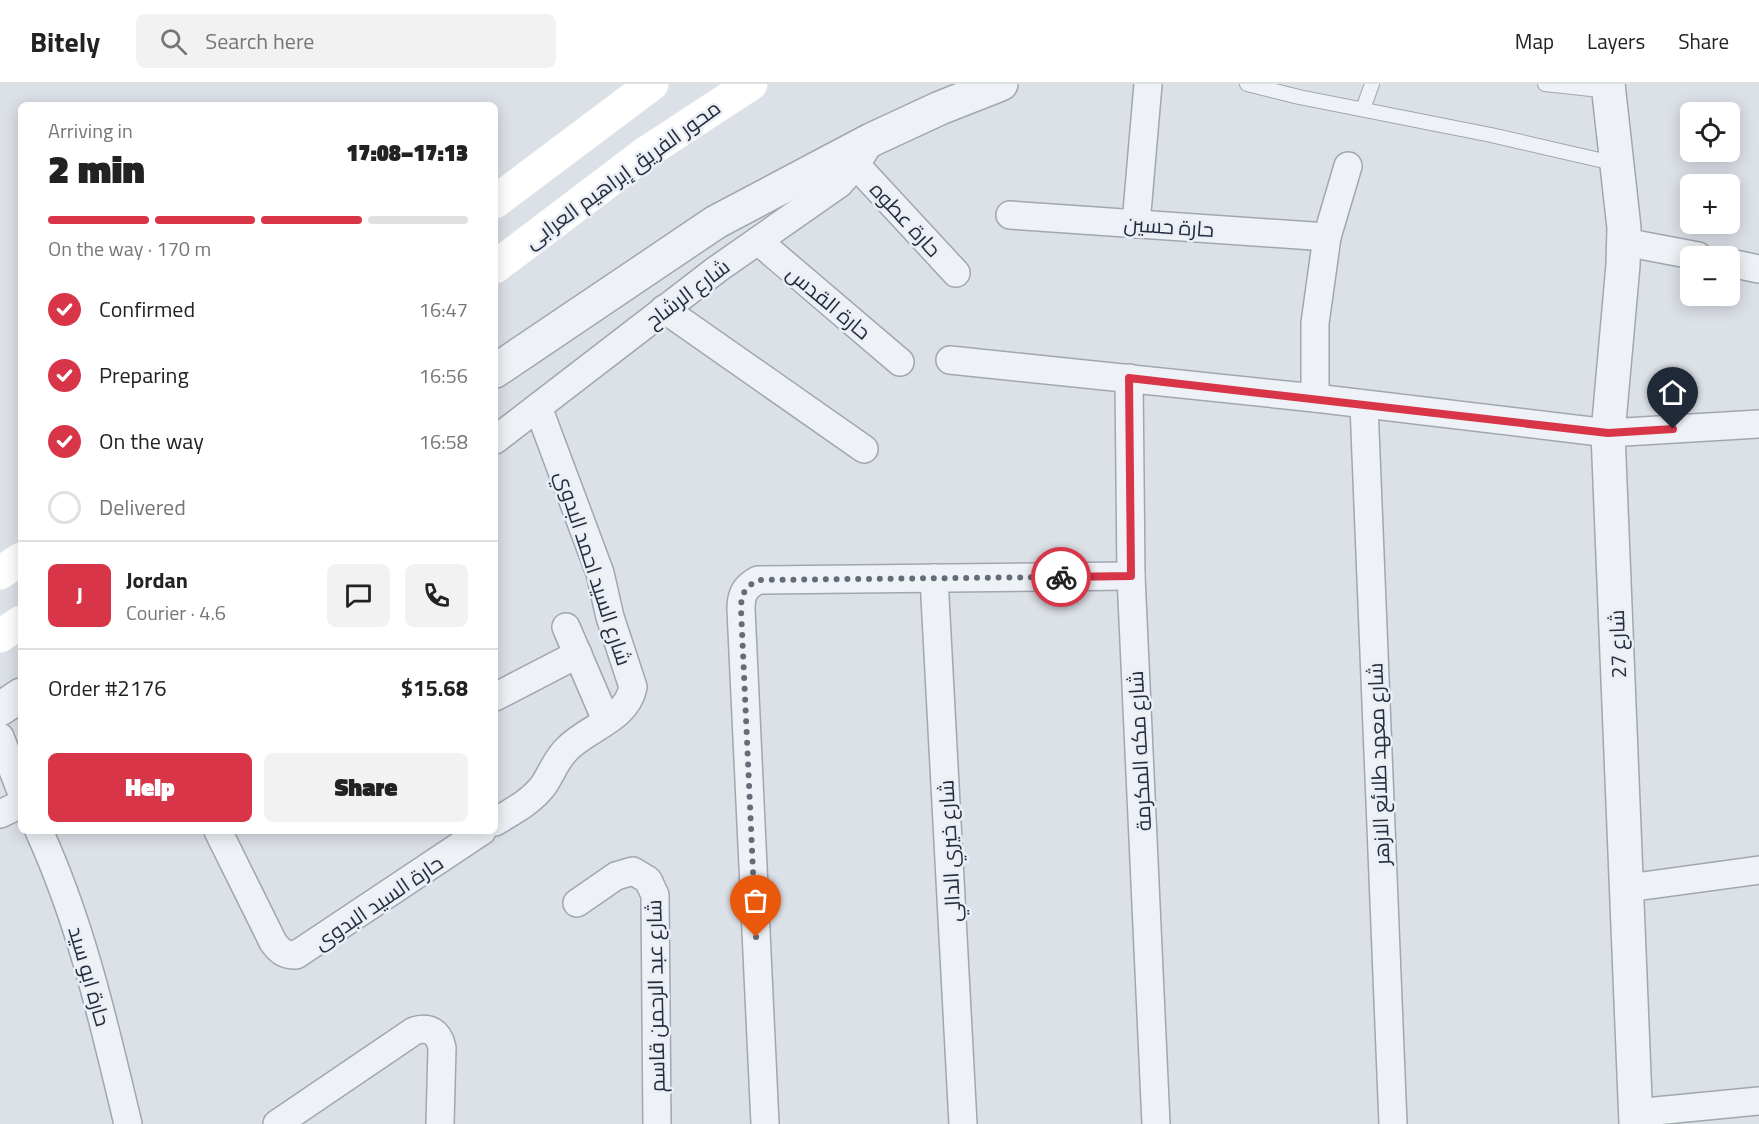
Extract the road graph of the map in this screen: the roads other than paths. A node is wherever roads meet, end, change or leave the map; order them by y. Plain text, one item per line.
1 (652, 84) edge
2 (751, 84) edge
3 (1001, 84) edge
4 (1148, 84) edge
5 (1247, 84) edge
6 (1372, 84) edge
7 (1545, 84) edge
8 (1608, 87) edge
9 (1363, 108) junction
10 (863, 152) junction
11 (1618, 165) junction
12 (1348, 166) dead end
13 (498, 200) edge
14 (1010, 215) dead end
15 (1136, 224) junction
16 (1327, 237) junction
17 (758, 241) junction
18 (1624, 242) junction
19 (1680, 253) edge
20 (498, 265) edge
21 (1740, 265) edge
22 (1759, 269) edge
23 (956, 273) dead end
24 (664, 309) junction
25 (950, 360) dead end
26 (900, 362) dead end
27 (498, 369) edge
28 (1129, 378) junction
29 (1315, 398) junction
30 (1364, 405) junction
31 (538, 406) junction
32 (1759, 424) edge
33 (1608, 433) junction
34 (498, 438) edge
35 (864, 449) dead end
36 (18, 561) edge
37 (0, 573) edge
38 (1131, 576) junction
39 (934, 578) junction
40 (18, 624) edge
41 (566, 627) dead end
42 (0, 636) edge
43 (578, 654) junction
44 (498, 695) edge
45 (18, 697) edge
46 (0, 709) edge
47 (606, 720) junction
48 (0, 737) edge
49 (18, 783) edge
50 (18, 805) edge
51 (0, 814) edge
52 (498, 820) edge
53 (40, 834) edge
54 (219, 834) edge
55 (478, 834) edge
56 (1759, 870) edge
57 (1628, 888) junction
58 (577, 903) dead end
59 (1759, 1101) edge
60 (1635, 1118) edge
61 (128, 1124) edge
62 (277, 1124) edge
63 (440, 1124) edge
64 (657, 1124) edge
65 (765, 1124) edge
66 (963, 1124) edge
67 (1156, 1124) edge
68 (1393, 1124) edge

1 - 13 main road
2 - 20 main road, محور الفريق إبراهيم العرابى
3 - 10 street
4 - 15 street
5 - 9 lane
6 - 9 lane
7 - 8 lane
8 - 11 street, شارع 27
9 - 11 lane
10 - 17 street, شارع الرشاح
10 - 23 street, حارة عطوه
10 - 27 street
11 - 18 street, شارع 27
12 - 16 street
14 - 15 street, حارة حسين
15 - 16 street, حارة حسين
16 - 29 street
17 - 24 street, شارع الرشاح
17 - 26 street, حارة القدس
18 - 19 street
18 - 33 street, شارع 27
21 - 22 street
24 - 31 street, شارع الرشاح
24 - 35 street
25 - 28 street
28 - 29 street
28 - 38 street, شارع مكه المكرمة
29 - 30 street
30 - 33 street
30 - 68 street, شارع معهد طلائع الازهر
31 - 34 street, شارع الرشاح
31 - 47 street, شارع السيد احمد البدوي
32 - 33 street
33 - 57 street, شارع 27
36 - 37 main road
38 - 39 street
38 - 67 street, شارع مكه المكرمة
39 - 65 street
39 - 66 street, شارع خيري الدالي
40 - 42 main road
41 - 43 street
43 - 44 street
43 - 47 street
45 - 46 street
47 - 52 street
48 - 49 street
50 - 51 street
53 - 61 street, حارة ابو سيد
54 - 55 street, حارة السيد البدوى
56 - 57 street
57 - 60 street, شارع 27
58 - 64 street, شارع عبد الرحمن قاسم
59 - 60 street
62 - 63 street

